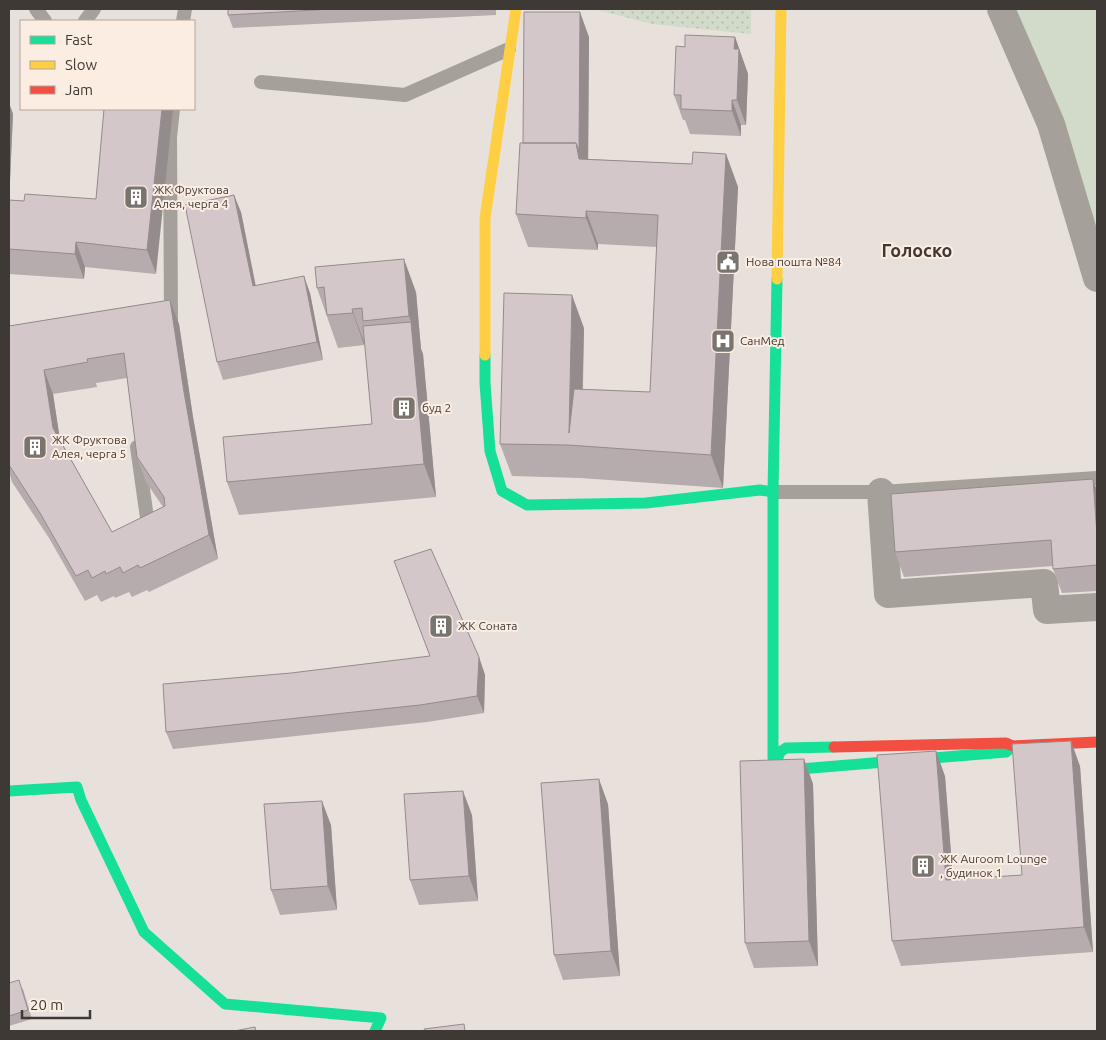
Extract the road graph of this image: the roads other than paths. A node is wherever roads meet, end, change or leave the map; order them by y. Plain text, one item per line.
1 (36, 9) edge
2 (94, 9) edge
3 (516, 9) edge
4 (781, 9) edge
5 (1001, 9) edge
6 (45, 20) edge
7 (86, 20) edge
8 (509, 49) junction
9 (261, 82) dead end
10 (173, 110) edge
11 (1097, 278) edge
12 (166, 332) edge
13 (136, 437) edge
14 (1097, 478) edge
15 (773, 492) junction
16 (881, 492) junction
17 (150, 540) edge
18 (1097, 607) edge
19 (1097, 742) edge
20 (1013, 746) junction
21 (776, 758) junction
22 (9, 791) edge
23 (374, 1031) edge

1 - 6 lane
2 - 7 lane
3 - 8 street
4 - 15 street
5 - 11 street
8 - 9 lane
8 - 15 street
10 - 12 lane
13 - 17 lane
14 - 16 lane
15 - 16 lane
15 - 21 street
16 - 18 street
19 - 20 street
20 - 21 street
20 - 21 street
22 - 23 street

